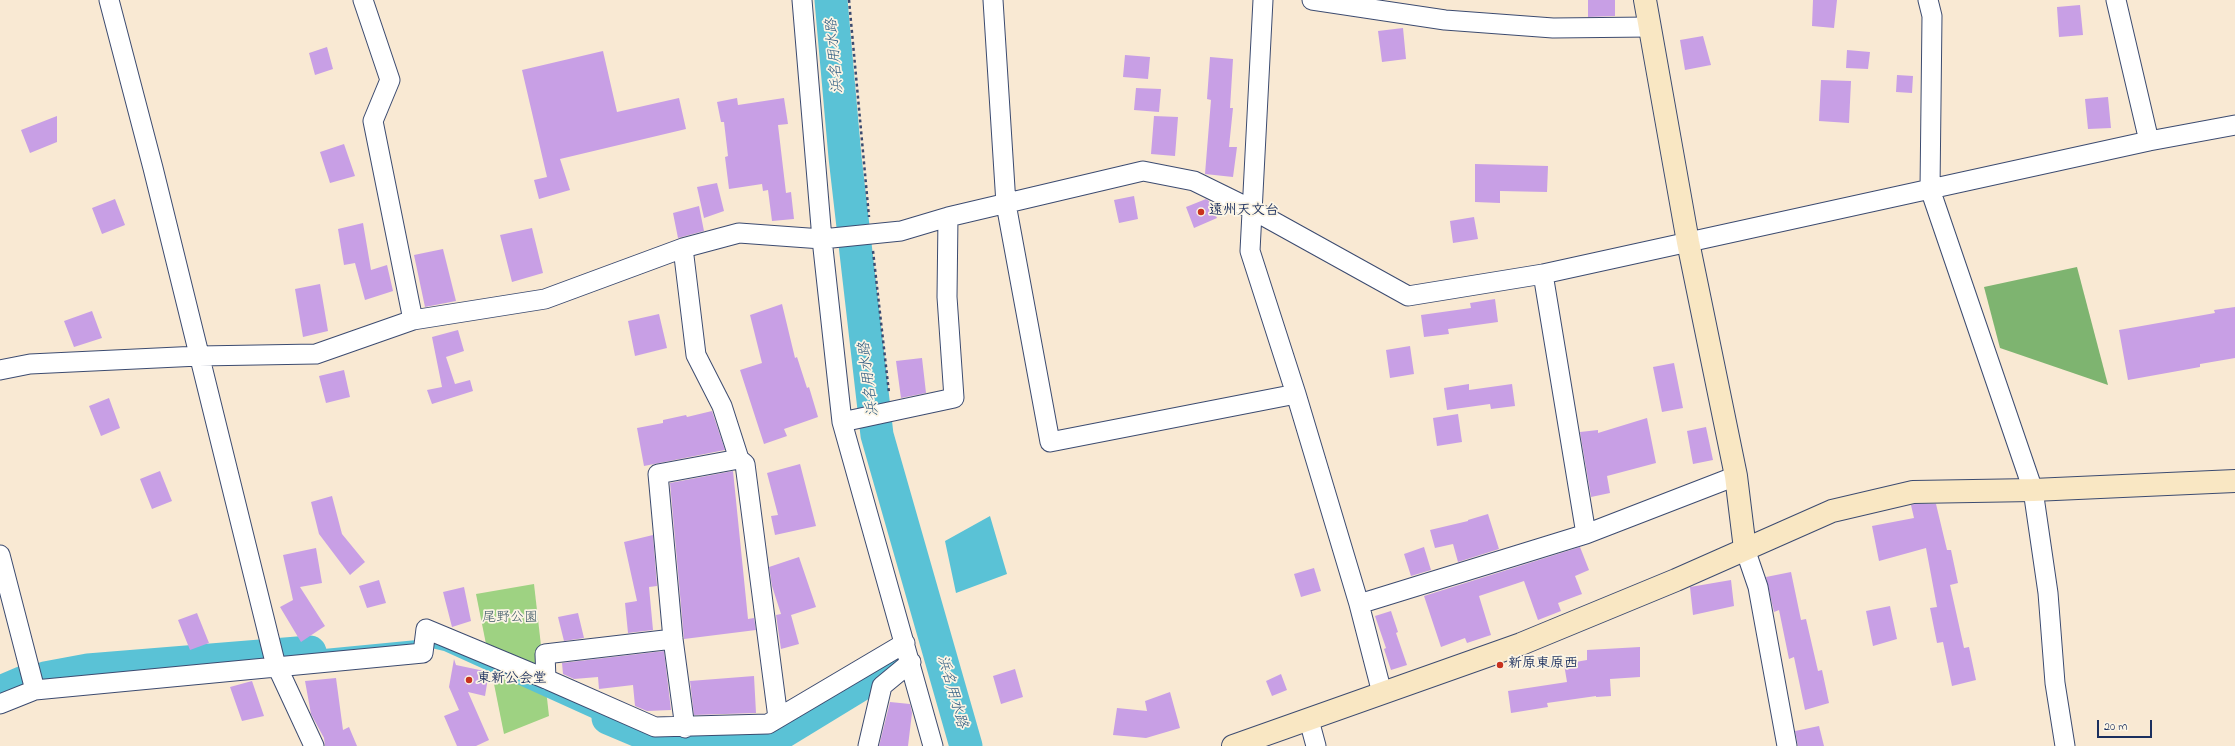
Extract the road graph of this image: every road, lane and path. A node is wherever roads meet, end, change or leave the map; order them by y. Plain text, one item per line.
1 (109, 0) edge
2 (363, 0) edge
3 (802, 0) edge
4 (849, 0) edge
5 (993, 0) edge
6 (1263, 0) edge
7 (1312, 0) edge
8 (1645, 0) edge
9 (1928, 0) edge
10 (2116, 0) edge
11 (1650, 27) junction
12 (2235, 125) edge
13 (2149, 141) junction
14 (1930, 189) junction
15 (1006, 204) junction
16 (1251, 209) junction
17 (948, 217) junction
18 (871, 235) junction
19 (828, 238) junction
20 (1688, 242) junction
21 (683, 248) junction
22 (1543, 274) junction
23 (413, 320) junction
24 (199, 356) junction
25 (0, 370) edge
26 (1296, 394) junction
27 (891, 413) junction
28 (842, 422) junction
29 (739, 458) junction
30 (1736, 476) junction
31 (2235, 481) edge
32 (2033, 490) junction
33 (1586, 534) junction
34 (1745, 549) junction
35 (0, 555) edge
36 (1359, 604) junction
37 (673, 639) junction
38 (905, 642) junction
39 (275, 658) junction
40 (911, 662) junction
41 (546, 679) junction
42 (35, 690) junction
43 (1382, 693) junction
44 (0, 704) edge
45 (778, 718) junction
46 (1309, 720) junction
47 (685, 728) junction
48 (314, 746) edge
49 (868, 746) edge
50 (933, 746) edge
51 (1233, 746) edge
52 (1316, 746) edge
53 (1786, 746) edge
54 (2065, 746) edge

1 - 24 street
2 - 23 street
3 - 19 street
4 - 18 path
5 - 15 street
6 - 16 street
7 - 11 street
8 - 11 street
9 - 14 street
10 - 13 street
11 - 20 street
12 - 13 street
13 - 14 street
14 - 20 street
14 - 32 street
15 - 16 street
15 - 17 street
15 - 26 street
16 - 22 street
16 - 26 street
17 - 18 street
17 - 27 street
18 - 19 street
18 - 27 path
19 - 21 street
19 - 28 street
20 - 22 street
20 - 30 street
21 - 23 street
21 - 29 street
22 - 33 street
23 - 24 street
24 - 25 street
24 - 39 street
26 - 36 street
27 - 28 street
28 - 38 street
29 - 37 street
29 - 45 street
30 - 33 street
30 - 34 street
31 - 32 street
32 - 34 street
32 - 54 street
33 - 36 street
34 - 43 street
34 - 53 street
35 - 42 street
36 - 43 street
37 - 41 street
37 - 47 street
38 - 40 street
38 - 45 street
39 - 41 street
39 - 42 street
39 - 48 street
40 - 49 street
40 - 50 street
41 - 47 street
42 - 44 street
43 - 46 street
45 - 47 street
46 - 51 street
46 - 52 street

